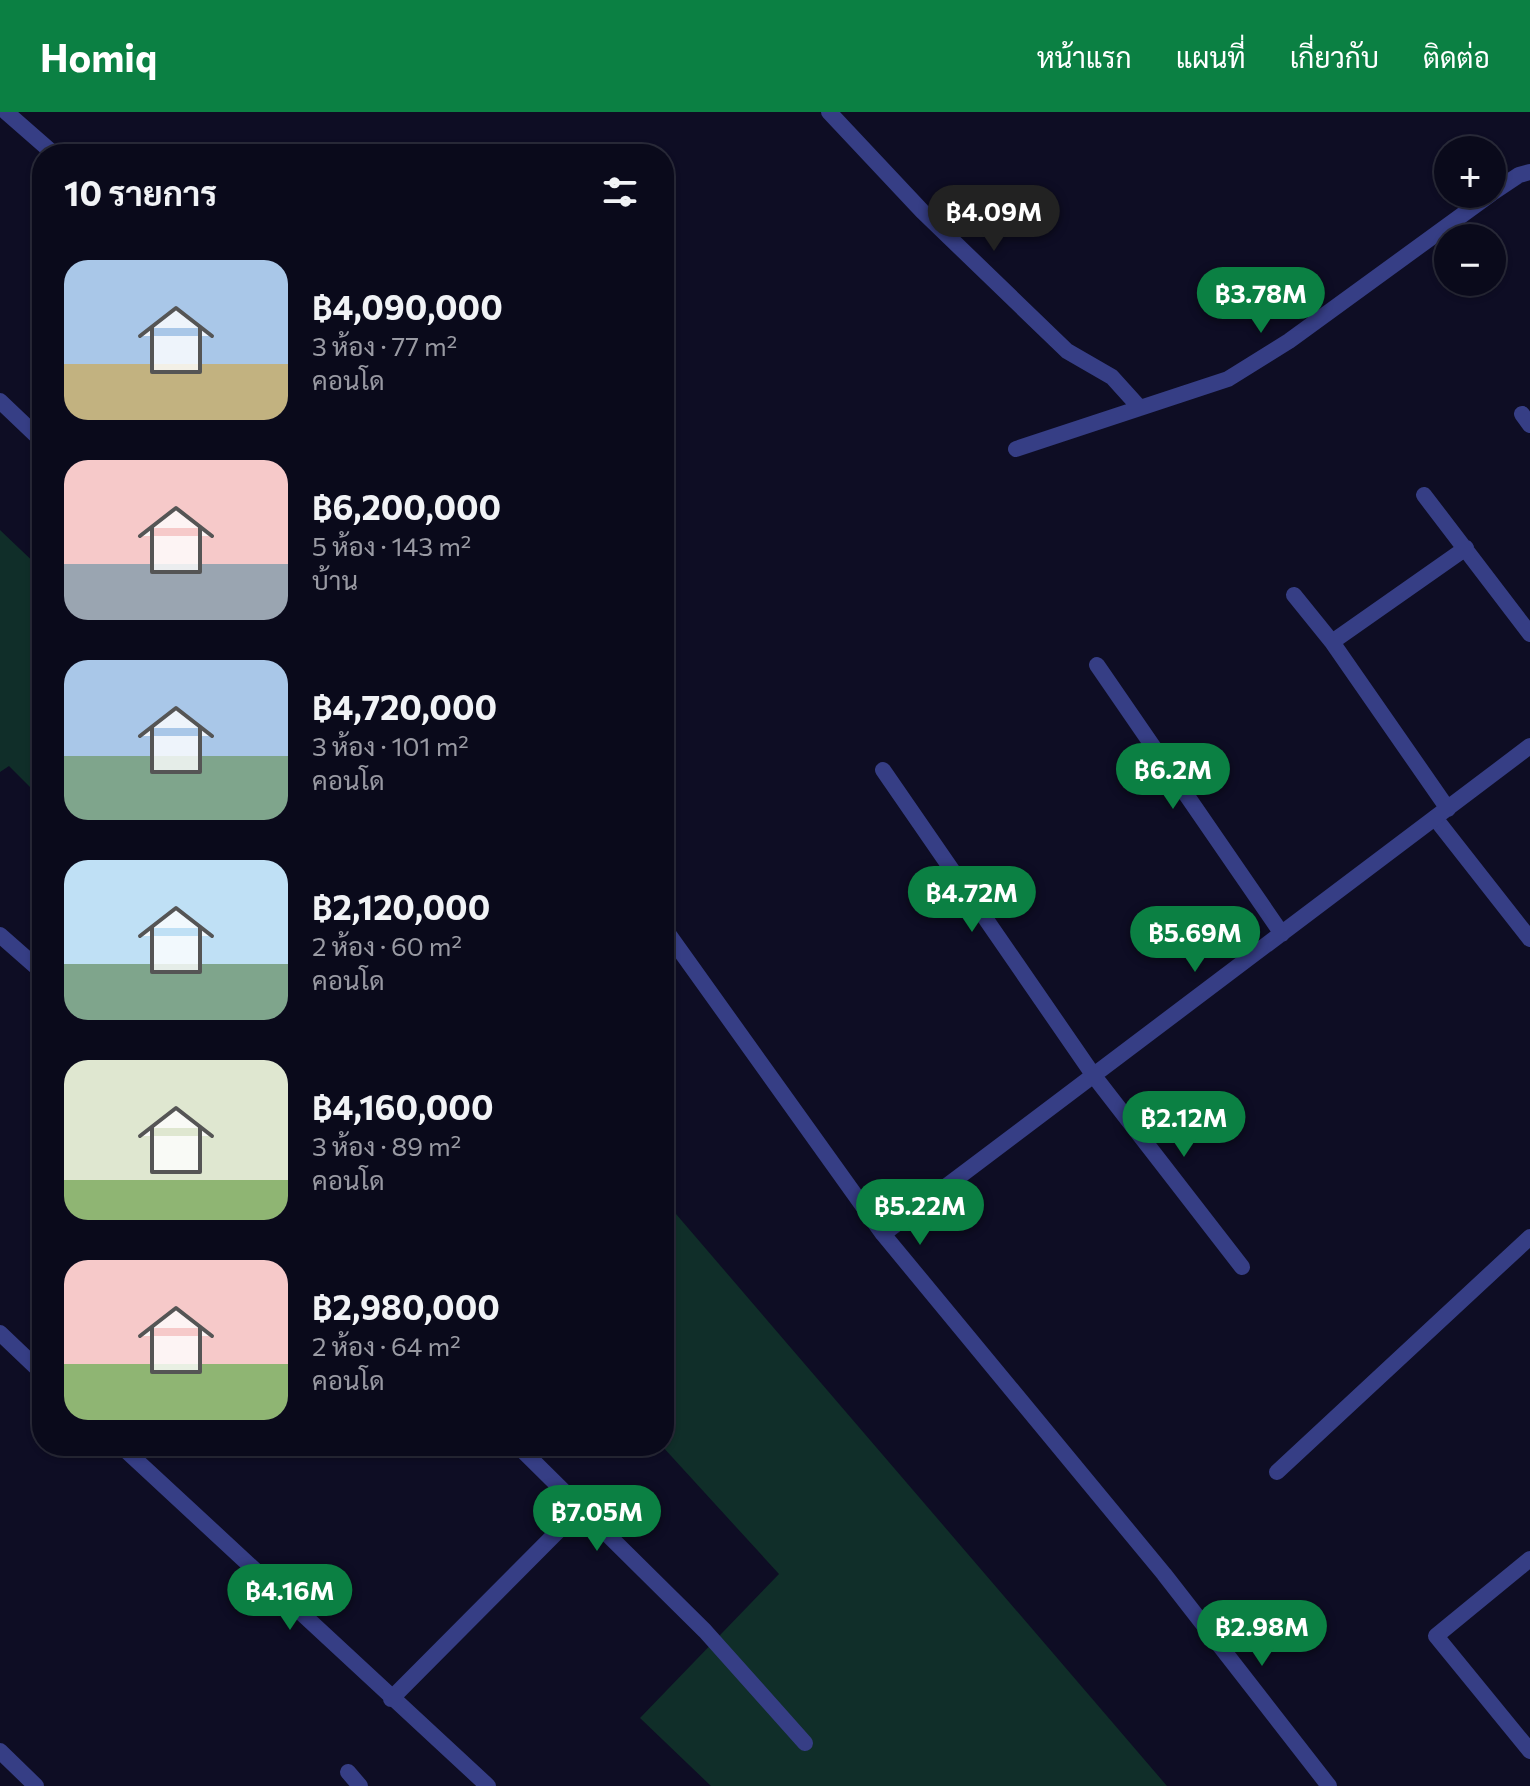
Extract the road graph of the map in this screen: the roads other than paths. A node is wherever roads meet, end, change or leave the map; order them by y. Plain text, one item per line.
1 (6, 112) edge
2 (829, 112) edge
3 (43, 144) edge
4 (1530, 172) edge
5 (1506, 184) edge
6 (1473, 208) edge
7 (0, 401) edge
8 (1140, 408) junction
9 (32, 431) edge
10 (1016, 449) dead end
11 (1424, 495) dead end
12 (1466, 548) junction
13 (1294, 595) dead end
14 (1530, 634) edge
15 (1332, 642) junction
16 (1097, 665) dead end
17 (1530, 746) edge
18 (883, 770) dead end
19 (1441, 813) junction
20 (1282, 934) junction
21 (0, 935) edge
22 (1530, 939) edge
23 (674, 942) edge
24 (32, 963) edge
25 (1094, 1076) junction
26 (883, 1234) junction
27 (1530, 1237) edge
28 (1242, 1267) dead end
29 (0, 1333) edge
30 (32, 1363) edge
31 (132, 1456) edge
32 (528, 1456) edge
33 (1277, 1472) dead end
34 (581, 1508) junction
35 (1530, 1559) edge
36 (391, 1699) junction
37 (805, 1743) dead end
38 (0, 1751) edge
39 (1530, 1751) edge
40 (348, 1772) dead end
41 (36, 1786) edge
42 (360, 1786) edge
43 (488, 1786) edge
44 (1329, 1786) edge

1 - 3 street
2 - 8 street
4 - 5 street
6 - 8 street
7 - 9 street
8 - 10 street
11 - 12 street
12 - 14 street
12 - 15 street
13 - 15 street
15 - 19 street
16 - 20 street
17 - 19 street
18 - 25 street
19 - 20 street
19 - 22 street
20 - 25 street
21 - 24 street
23 - 26 street
25 - 26 street
25 - 28 street
26 - 44 street
27 - 33 street
29 - 30 street
31 - 36 street
32 - 34 street
34 - 36 street
34 - 37 street
35 - 39 street
36 - 43 street
38 - 41 street
40 - 42 street

